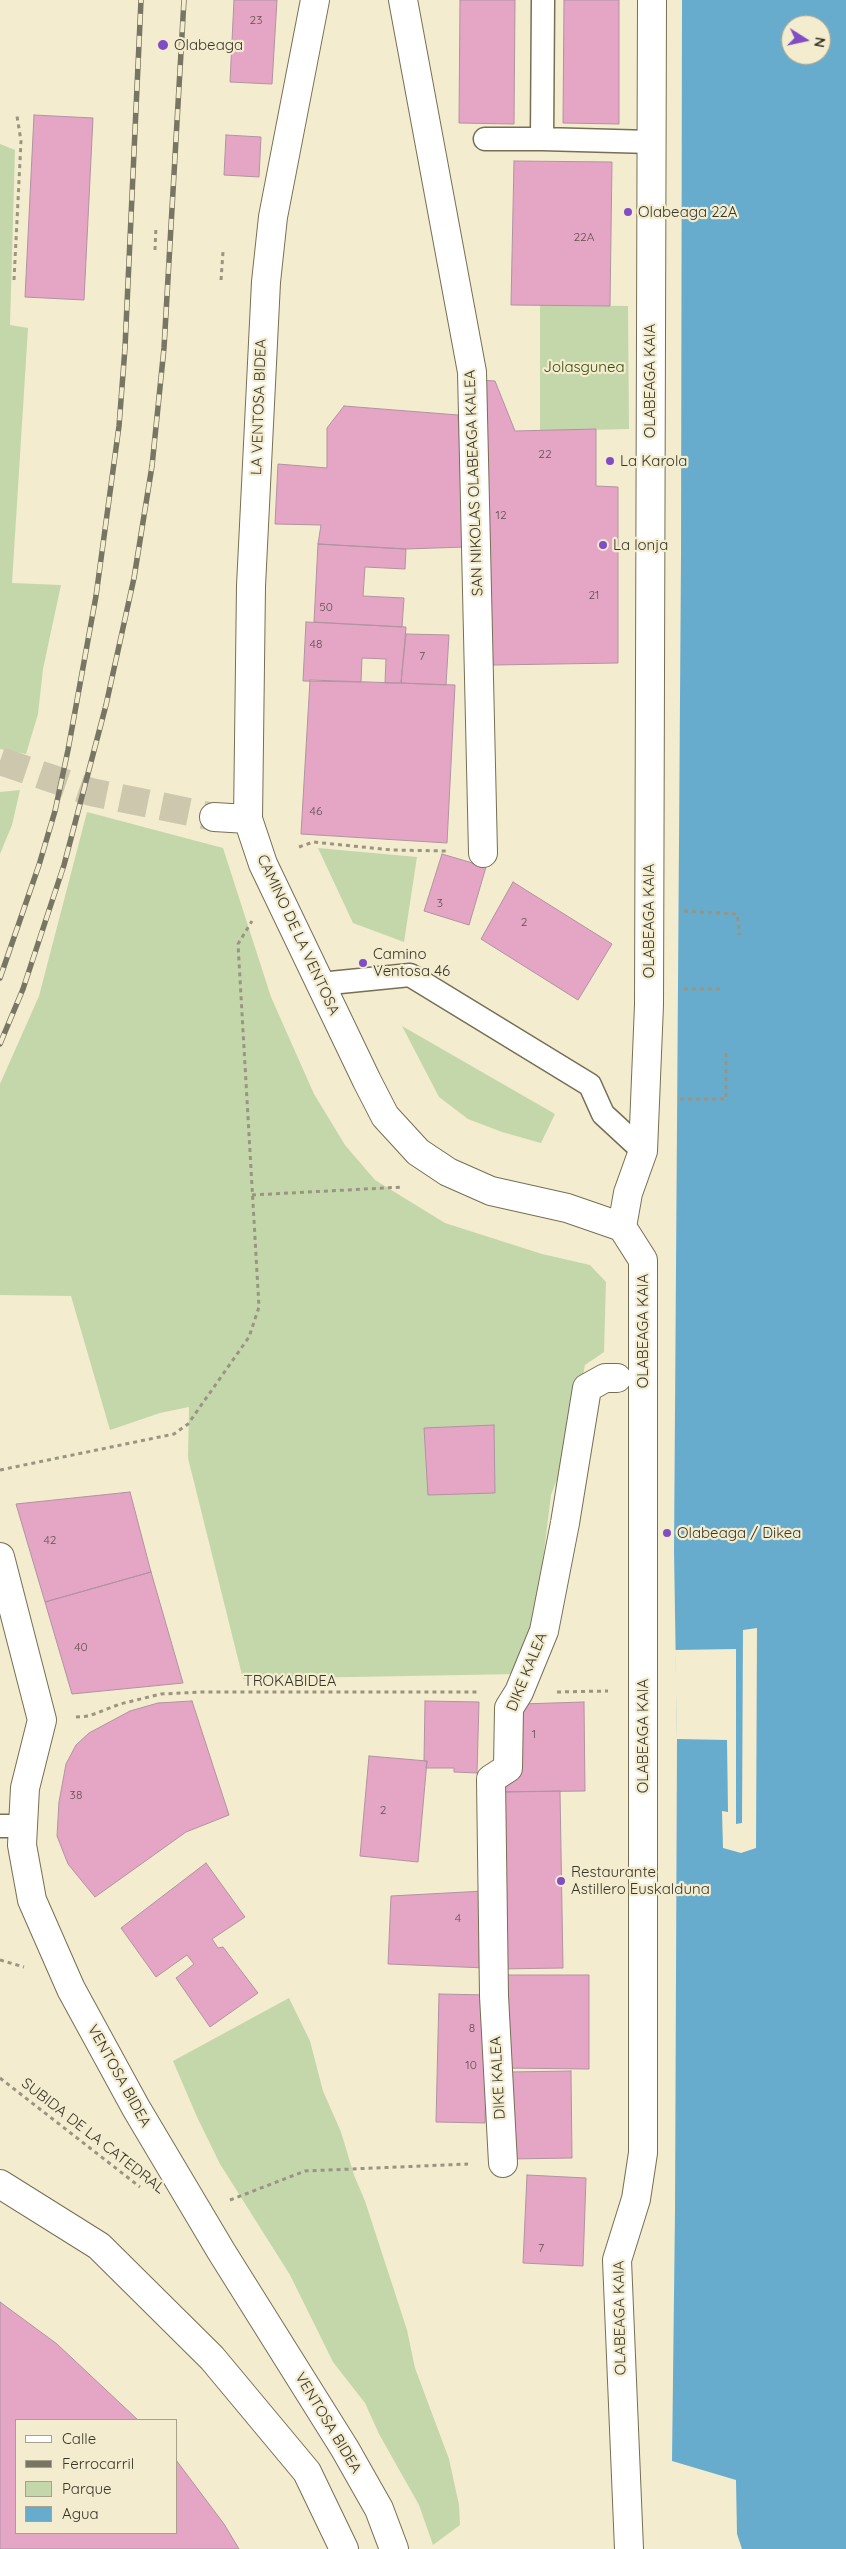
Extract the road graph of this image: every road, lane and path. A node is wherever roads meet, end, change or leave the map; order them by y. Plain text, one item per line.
1 (314, 0) edge
2 (403, 0) edge
3 (543, 0) edge
4 (652, 0) edge
5 (16, 116) dead end
6 (485, 139) dead end
7 (542, 139) junction
8 (651, 142) junction
9 (156, 226) dead end
10 (155, 250) dead end
11 (223, 252) dead end
12 (14, 280) dead end
13 (220, 280) dead end
14 (214, 817) tunnel mouth
15 (248, 819) junction
16 (299, 847) dead end
17 (483, 853) joint
18 (679, 911) dead end
19 (255, 916) dead end
20 (740, 935) dead end
21 (320, 984) junction
22 (678, 989) dead end
23 (721, 989) dead end
24 (726, 1050) dead end
25 (675, 1099) dead end
26 (643, 1151) junction
27 (403, 1187) dead end
28 (252, 1194) junction
29 (622, 1227) junction
30 (618, 1378) dead end
31 (0, 1470) edge
32 (0, 1557) edge
33 (519, 1692) junction
34 (73, 1718) dead end
35 (12, 1826) edge
36 (0, 1960) edge
37 (27, 1968) dead end
38 (0, 2078) edge
39 (503, 2163) dead end
40 (428, 2164) dead end
41 (0, 2184) edge
42 (142, 2189) dead end
43 (229, 2200) dead end
44 (344, 2549) edge
45 (394, 2549) edge
46 (629, 2549) edge

1 - 15 street, LA VENTOSA BIDEA
2 - 17 street, SAN NIKOLAS OLABEAGA KALEA
3 - 7 lane
4 - 8 street, OLABEAGA KAIA
5 - 12 path
6 - 7 lane
7 - 8 lane
8 - 26 street, OLABEAGA KAIA
9 - 10 path
11 - 13 path
14 - 15 street
15 - 21 street, CAMINO DE LA VENTOSA
16 - 17 path
18 - 20 path
19 - 28 path
21 - 26 lane
21 - 29 street, CAMINO DE LA VENTOSA
22 - 23 path
24 - 25 path
26 - 29 street, OLABEAGA KAIA
27 - 28 path
28 - 31 path
29 - 46 street, OLABEAGA KAIA
30 - 33 street, DIKE KALEA
32 - 35 street, VENTOSA BIDEA
33 - 34 path, TROKABIDEA
33 - 39 street, DIKE KALEA
35 - 45 street, VENTOSA BIDEA
36 - 37 path
38 - 42 path, SUBIDA DE LA CATEDRAL
40 - 43 path
41 - 44 street

